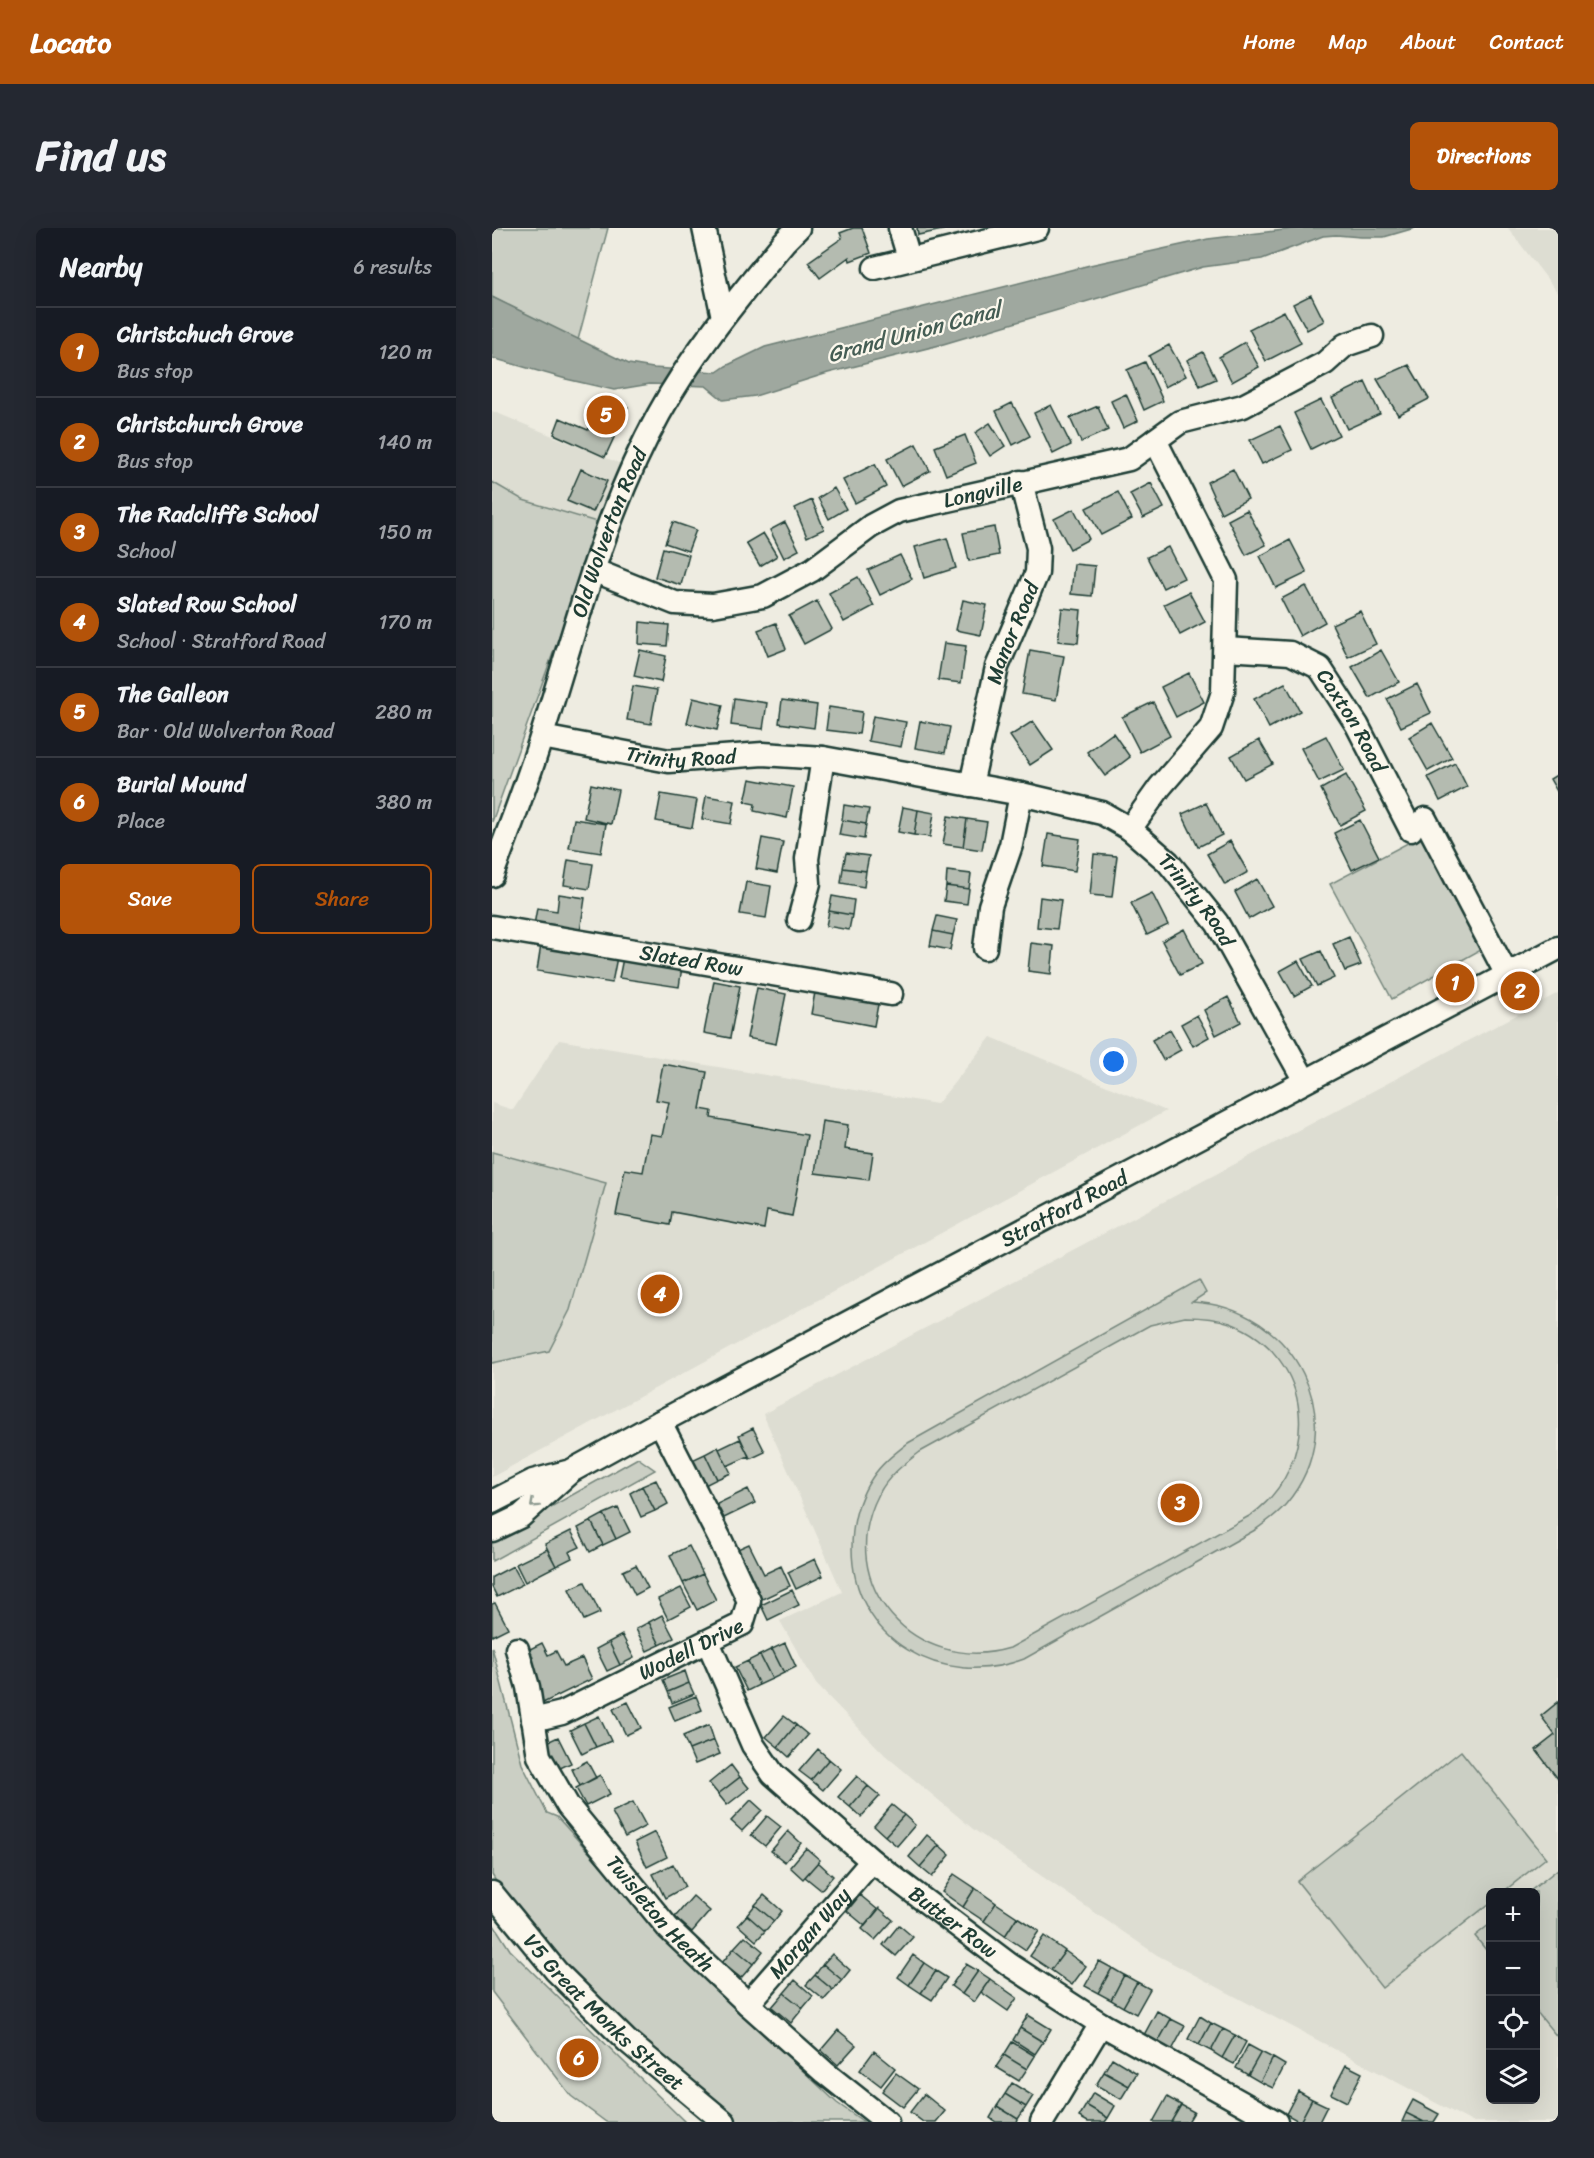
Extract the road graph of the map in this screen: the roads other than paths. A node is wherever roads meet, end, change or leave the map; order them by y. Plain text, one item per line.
1 (704, 228) edge
2 (798, 228) edge
3 (900, 228) edge
4 (1037, 228) edge
5 (909, 258) junction
6 (875, 268) dead end
7 (723, 317) junction
8 (1372, 336) dead end
9 (1155, 440) junction
10 (1021, 482) junction
11 (593, 570) junction
12 (1225, 649) junction
13 (542, 737) junction
14 (823, 758) junction
15 (970, 785) junction
16 (1021, 794) junction
17 (1130, 829) junction
18 (492, 874) edge
19 (799, 920) dead end
20 (492, 927) edge
21 (985, 948) dead end
22 (1558, 948) edge
23 (1507, 975) junction
24 (891, 994) dead end
25 (1305, 1081) junction
26 (660, 1422) junction
27 (571, 1471) junction
28 (492, 1502) edge
29 (492, 1530) edge
30 (708, 1642) junction
31 (516, 1649) dead end
32 (533, 1720) junction
33 (872, 1862) junction
34 (492, 1893) edge
35 (748, 2004) junction
36 (1101, 2024) junction
37 (724, 2122) edge
38 (887, 2122) edge
39 (1042, 2122) edge
40 (1276, 2122) edge

1 - 7 street
2 - 7 street, Old Wolverton Road
3 - 5 street
4 - 5 street
5 - 6 street
7 - 11 street, Old Wolverton Road
8 - 9 street, Longville
9 - 10 street, Longville
9 - 12 street
10 - 11 street, Longville
10 - 15 street, Manor Road
11 - 13 street, Old Wolverton Road
12 - 17 street
12 - 23 street, Caxton Road
13 - 14 street, Trinity Road
13 - 18 street, Old Wolverton Road
14 - 15 street, Trinity Road
14 - 19 street
15 - 16 street, Trinity Road
16 - 17 street, Trinity Road
16 - 21 street
17 - 25 street, Trinity Road
20 - 24 street, Slated Row
22 - 23 street, Stratford Road
23 - 25 street, Stratford Road
25 - 26 street, Stratford Road
26 - 27 street, Stratford Road
26 - 30 street, Wodell Drive
27 - 28 street, Stratford Road
27 -> 29 street, Stratford Road
30 - 32 street, Wodell Drive
30 - 33 street, Butter Row
31 - 32 street, Twisleton Heath
32 - 35 street, Twisleton Heath
33 - 35 street, Morgan Way
33 - 36 street, Butter Row
34 - 37 street, V5 Great Monks Street
35 - 38 street, Twisleton Heath
36 - 39 street
36 - 40 street, Butter Row

